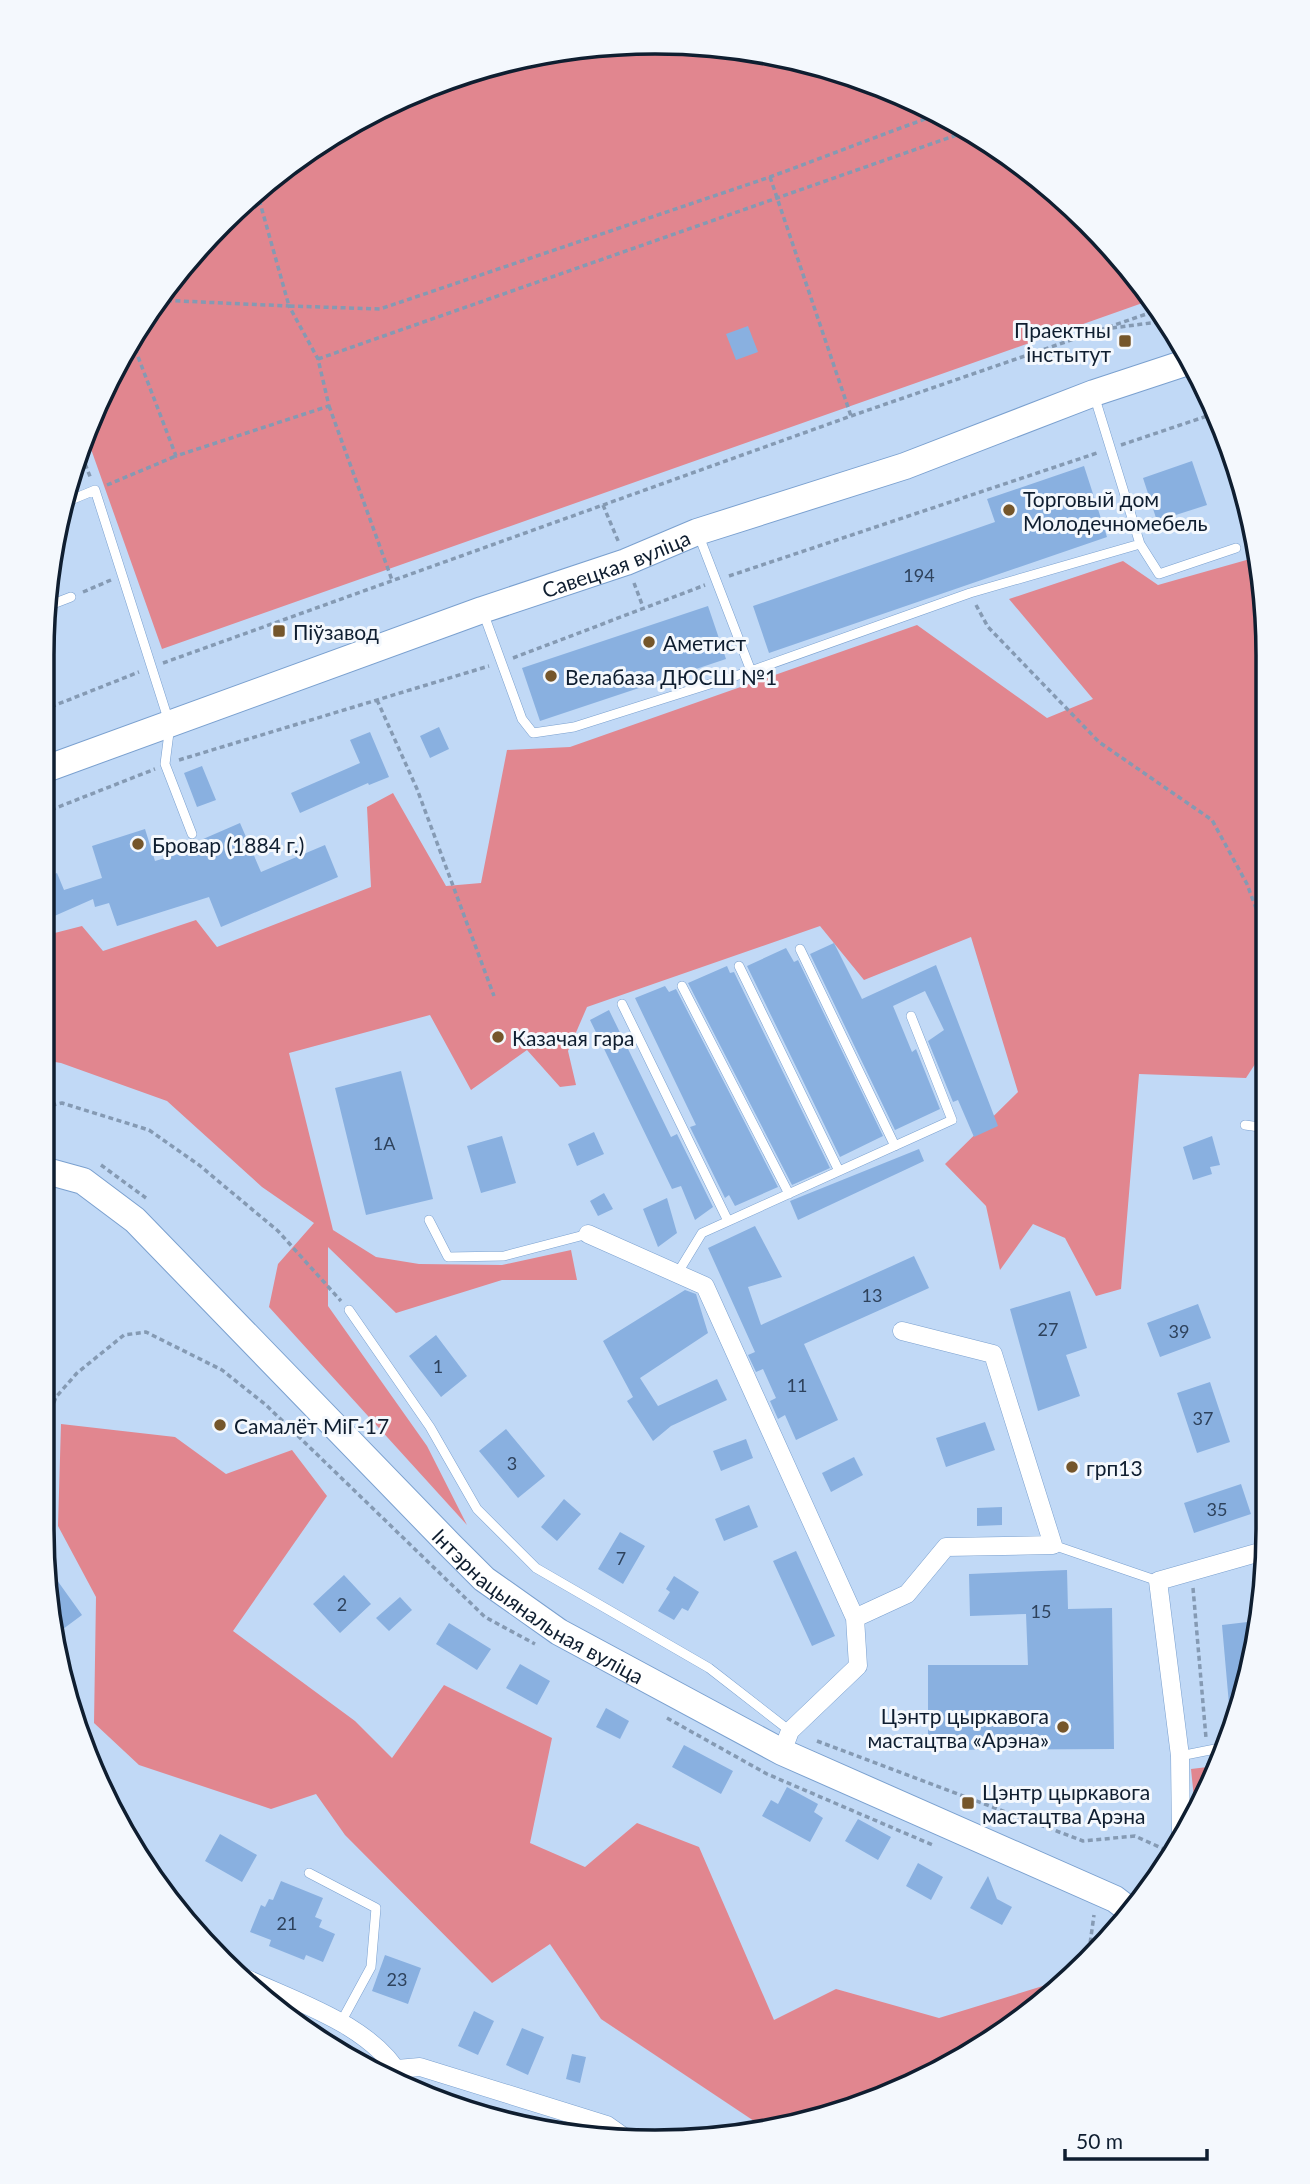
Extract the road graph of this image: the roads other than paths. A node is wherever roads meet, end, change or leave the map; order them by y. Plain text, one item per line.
1 (1181, 365) edge
2 (1094, 393) junction
3 (76, 498) edge
4 (698, 532) junction
5 (1140, 544) junction
6 (1236, 548) dead end
7 (71, 597) road end
8 (57, 602) edge
9 (482, 610) junction
10 (751, 671) junction
11 (170, 725) junction
12 (54, 766) edge
13 (192, 834) dead end
14 (800, 949) dead end
15 (739, 965) dead end
16 (682, 986) dead end
17 (622, 1004) dead end
18 (911, 1017) dead end
19 (1245, 1125) dead end
20 (1256, 1126) edge
21 (895, 1146) junction
22 (839, 1171) junction
23 (54, 1173) edge
24 (789, 1194) junction
25 (429, 1220) dead end
26 (728, 1221) junction
27 (588, 1234) joint
28 (677, 1274) junction
29 (349, 1310) road end
30 (902, 1331) dead end
31 (1053, 1545) junction
32 (1255, 1554) edge
33 (1158, 1581) junction
34 (855, 1618) junction
35 (786, 1741) junction
36 (1214, 1750) edge
37 (1180, 1756) junction
38 (1181, 1819) edge
39 (309, 1873) dead end
40 (1123, 1905) edge
41 (268, 1988) edge
42 (340, 2024) junction
43 (397, 2072) edge
44 (402, 2074) edge
45 (611, 2128) edge

1 - 2 main road, Савецкая вуліца
2 - 4 main road, Савецкая вуліца
2 - 5 lane
3 - 11 lane
4 - 9 main road, Савецкая вуліца
4 - 10 lane
5 - 6 lane
5 - 10 lane
7 - 8 lane
9 - 10 lane
9 - 11 main road, Савецкая вуліца
11 - 12 main road, Савецкая вуліца
11 - 13 lane
14 - 21 lane
15 - 22 lane
16 - 24 lane
17 - 26 lane
18 - 21 lane
19 - 20 lane
21 - 22 lane
22 - 24 lane
23 - 35 main road, Інтэрнацыянальная вуліца
24 - 26 lane
25 - 27 lane
26 - 28 lane
27 - 28 street
28 - 34 street
29 - 35 lane
30 - 31 street
31 - 33 lane
31 - 34 street
32 - 33 street
33 - 37 street
34 - 35 street
35 - 40 main road, Інтэрнацыянальная вуліца
36 - 37 lane
37 - 38 street
39 - 42 lane
41 - 42 street
42 - 43 street
44 - 45 street

